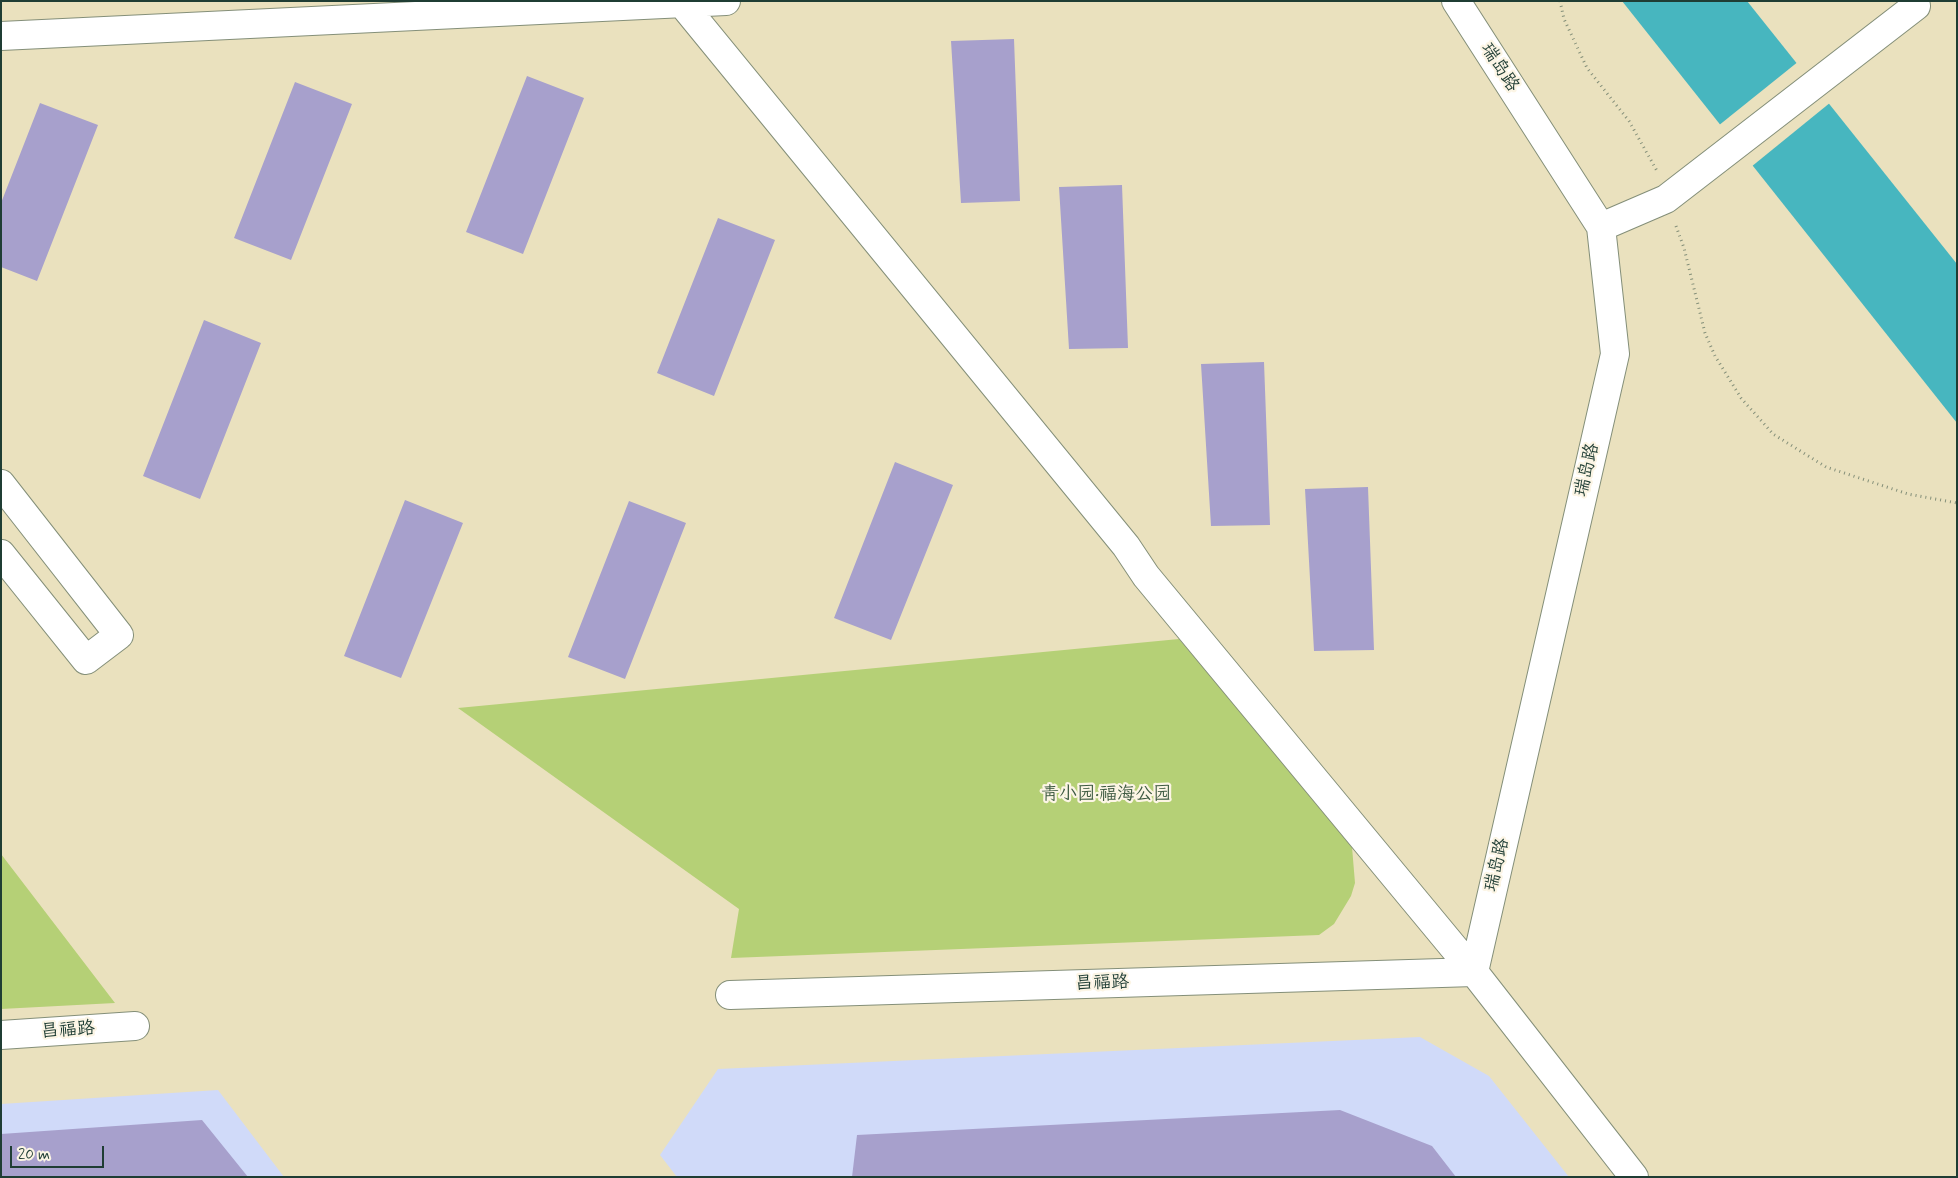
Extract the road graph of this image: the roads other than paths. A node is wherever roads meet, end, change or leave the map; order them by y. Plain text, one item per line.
1 (726, 1) edge
2 (1456, 1) edge
3 (681, 2) edge
4 (1916, 6) dead end
5 (1, 36) edge
6 (1600, 227) junction
7 (1, 484) edge
8 (1, 554) edge
9 (1474, 972) junction
10 (730, 995) dead end
11 (135, 1026) dead end
12 (1, 1035) edge
13 (1634, 1177) edge

1 - 3 street
2 - 6 street, 瑞岛路
3 - 5 street
3 - 9 street
4 - 6 street
6 - 9 street, 瑞岛路
7 - 8 street
9 - 10 street, 昌福路
9 - 13 street
11 - 12 street, 昌福路

